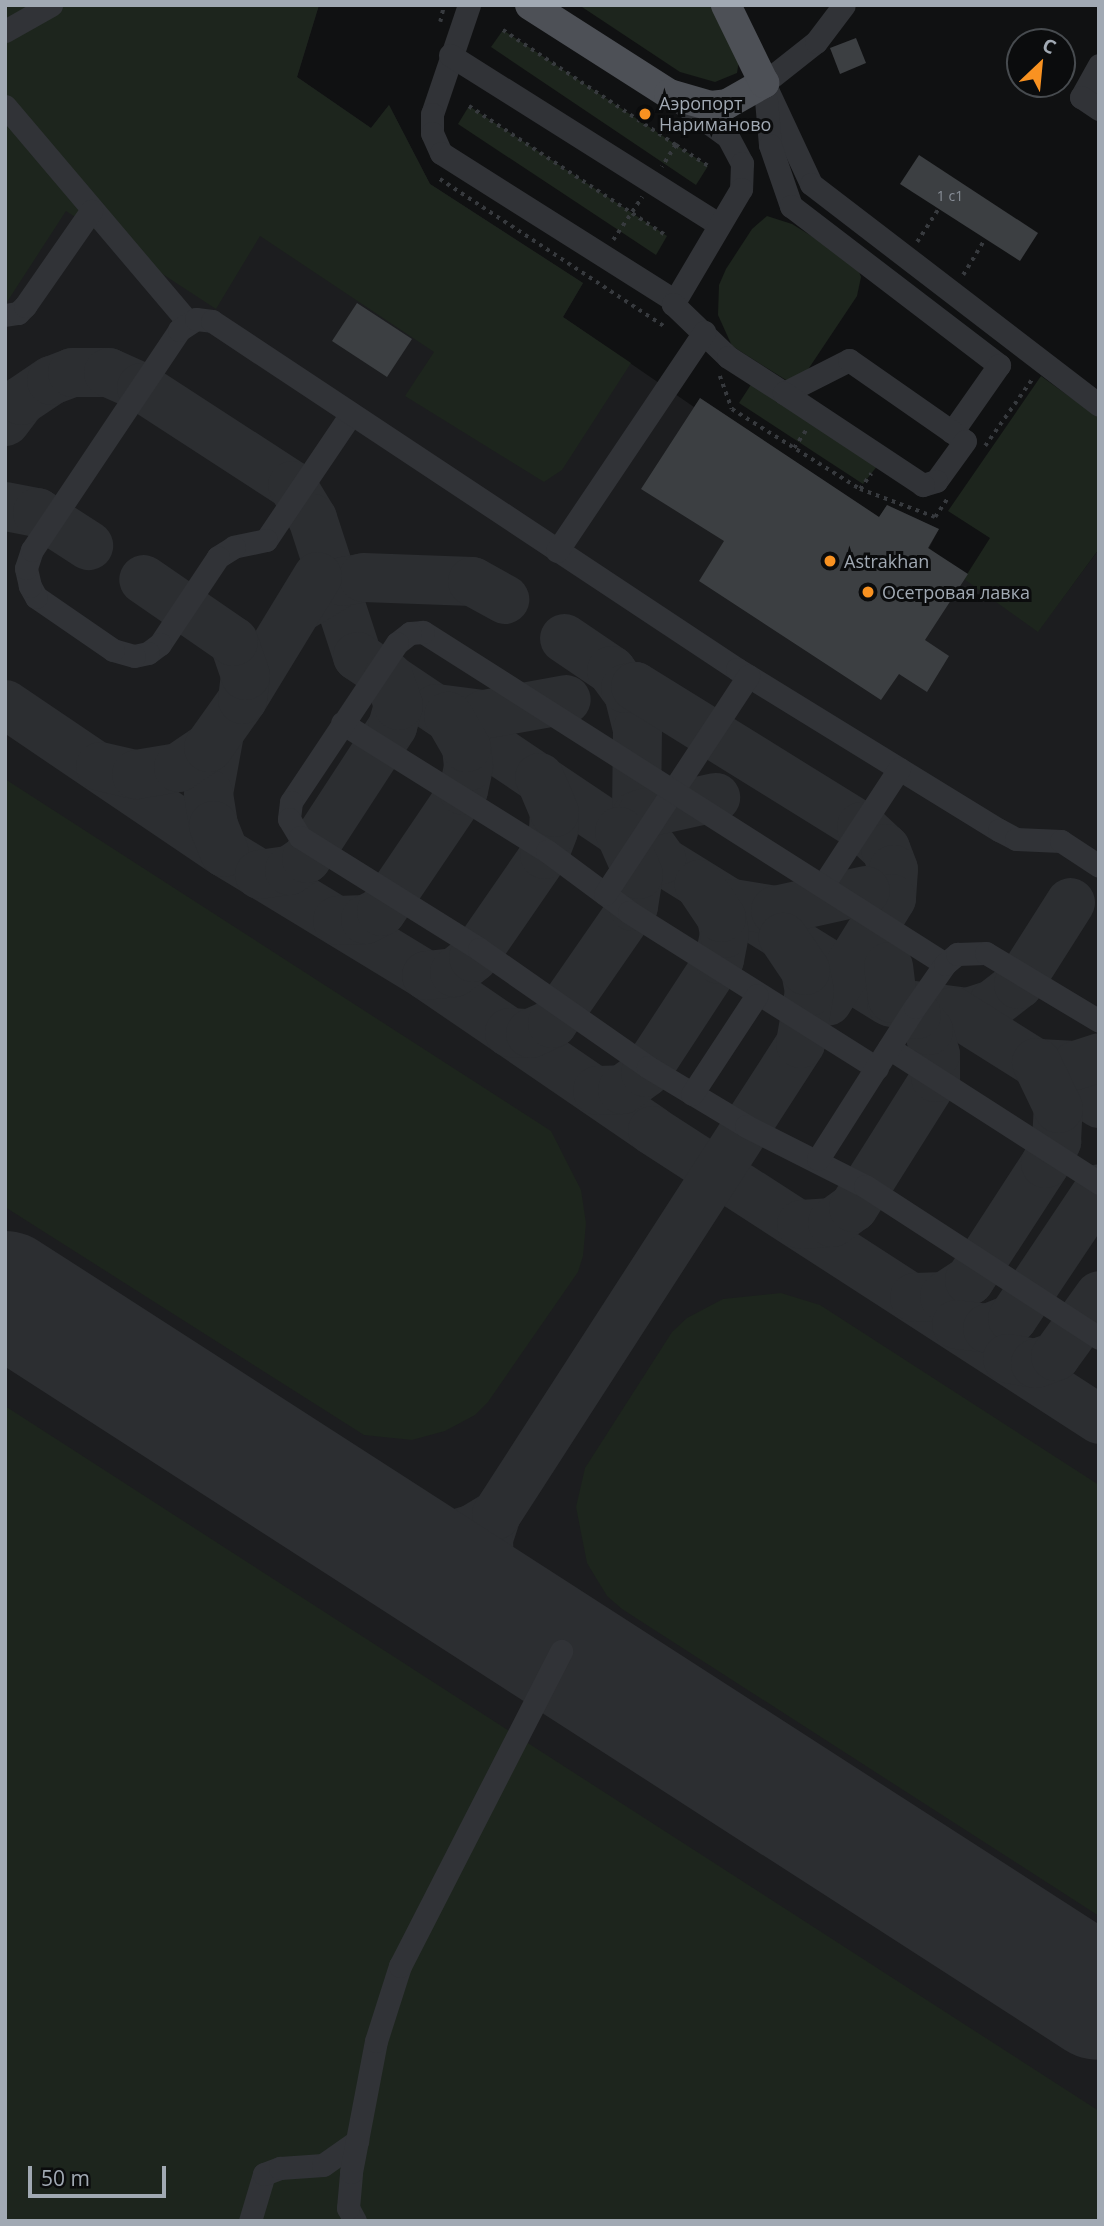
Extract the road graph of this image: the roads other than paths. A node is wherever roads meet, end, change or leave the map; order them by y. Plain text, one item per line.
1 (51, 5) edge
2 (469, 5) edge
3 (530, 5) edge
4 (844, 5) edge
5 (728, 7) edge
6 (5, 31) edge
7 (450, 55) junction
8 (1099, 65) edge
9 (765, 83) junction
10 (669, 94) junction
11 (5, 106) edge
12 (1099, 109) edge
13 (91, 211) junction
14 (718, 223) junction
15 (674, 301) junction
16 (5, 315) edge
17 (188, 322) junction
18 (704, 332) junction
19 (785, 393) junction
20 (1099, 405) edge
21 (351, 414) junction
22 (952, 432) junction
23 (557, 551) junction
24 (748, 676) junction
25 (342, 723) junction
26 (899, 769) junction
27 (674, 793) junction
28 (1099, 866) edge
29 (823, 885) junction
30 (605, 894) junction
31 (945, 964) junction
32 (757, 995) junction
33 (1099, 1021) edge
34 (889, 1048) junction
35 (877, 1068) junction
36 (692, 1094) junction
37 (818, 1159) junction
38 (1099, 1183) edge
39 (1099, 1338) edge
40 (561, 1651) dead end
41 (357, 2141) junction
42 (250, 2221) edge
43 (355, 2221) edge

1 - 6 street
2 - 7 street
3 - 10 main road
4 - 9 street
5 - 9 main road
7 - 14 street
7 - 15 street
8 - 12 street
9 - 10 main road
9 - 20 street
9 - 22 street
10 - 14 street
11 - 13 street
13 - 16 street
13 - 17 street
14 - 15 street
15 - 18 street
17 - 21 street
17 - 21 street
18 - 19 street
18 - 23 street
19 - 22 street
19 - 22 street
21 - 23 street
23 - 24 street
24 - 26 street
24 - 27 street
25 - 27 street
25 - 30 street
25 - 36 street
26 - 28 street
26 - 29 street
27 - 29 street
27 - 30 street
29 - 31 street
30 - 32 street
31 - 33 street
31 - 34 street
32 - 35 street
32 - 36 street
34 - 35 street
34 - 38 street
35 - 37 street
36 - 37 street
37 - 39 street
40 - 41 street
41 - 42 street
41 - 43 street

